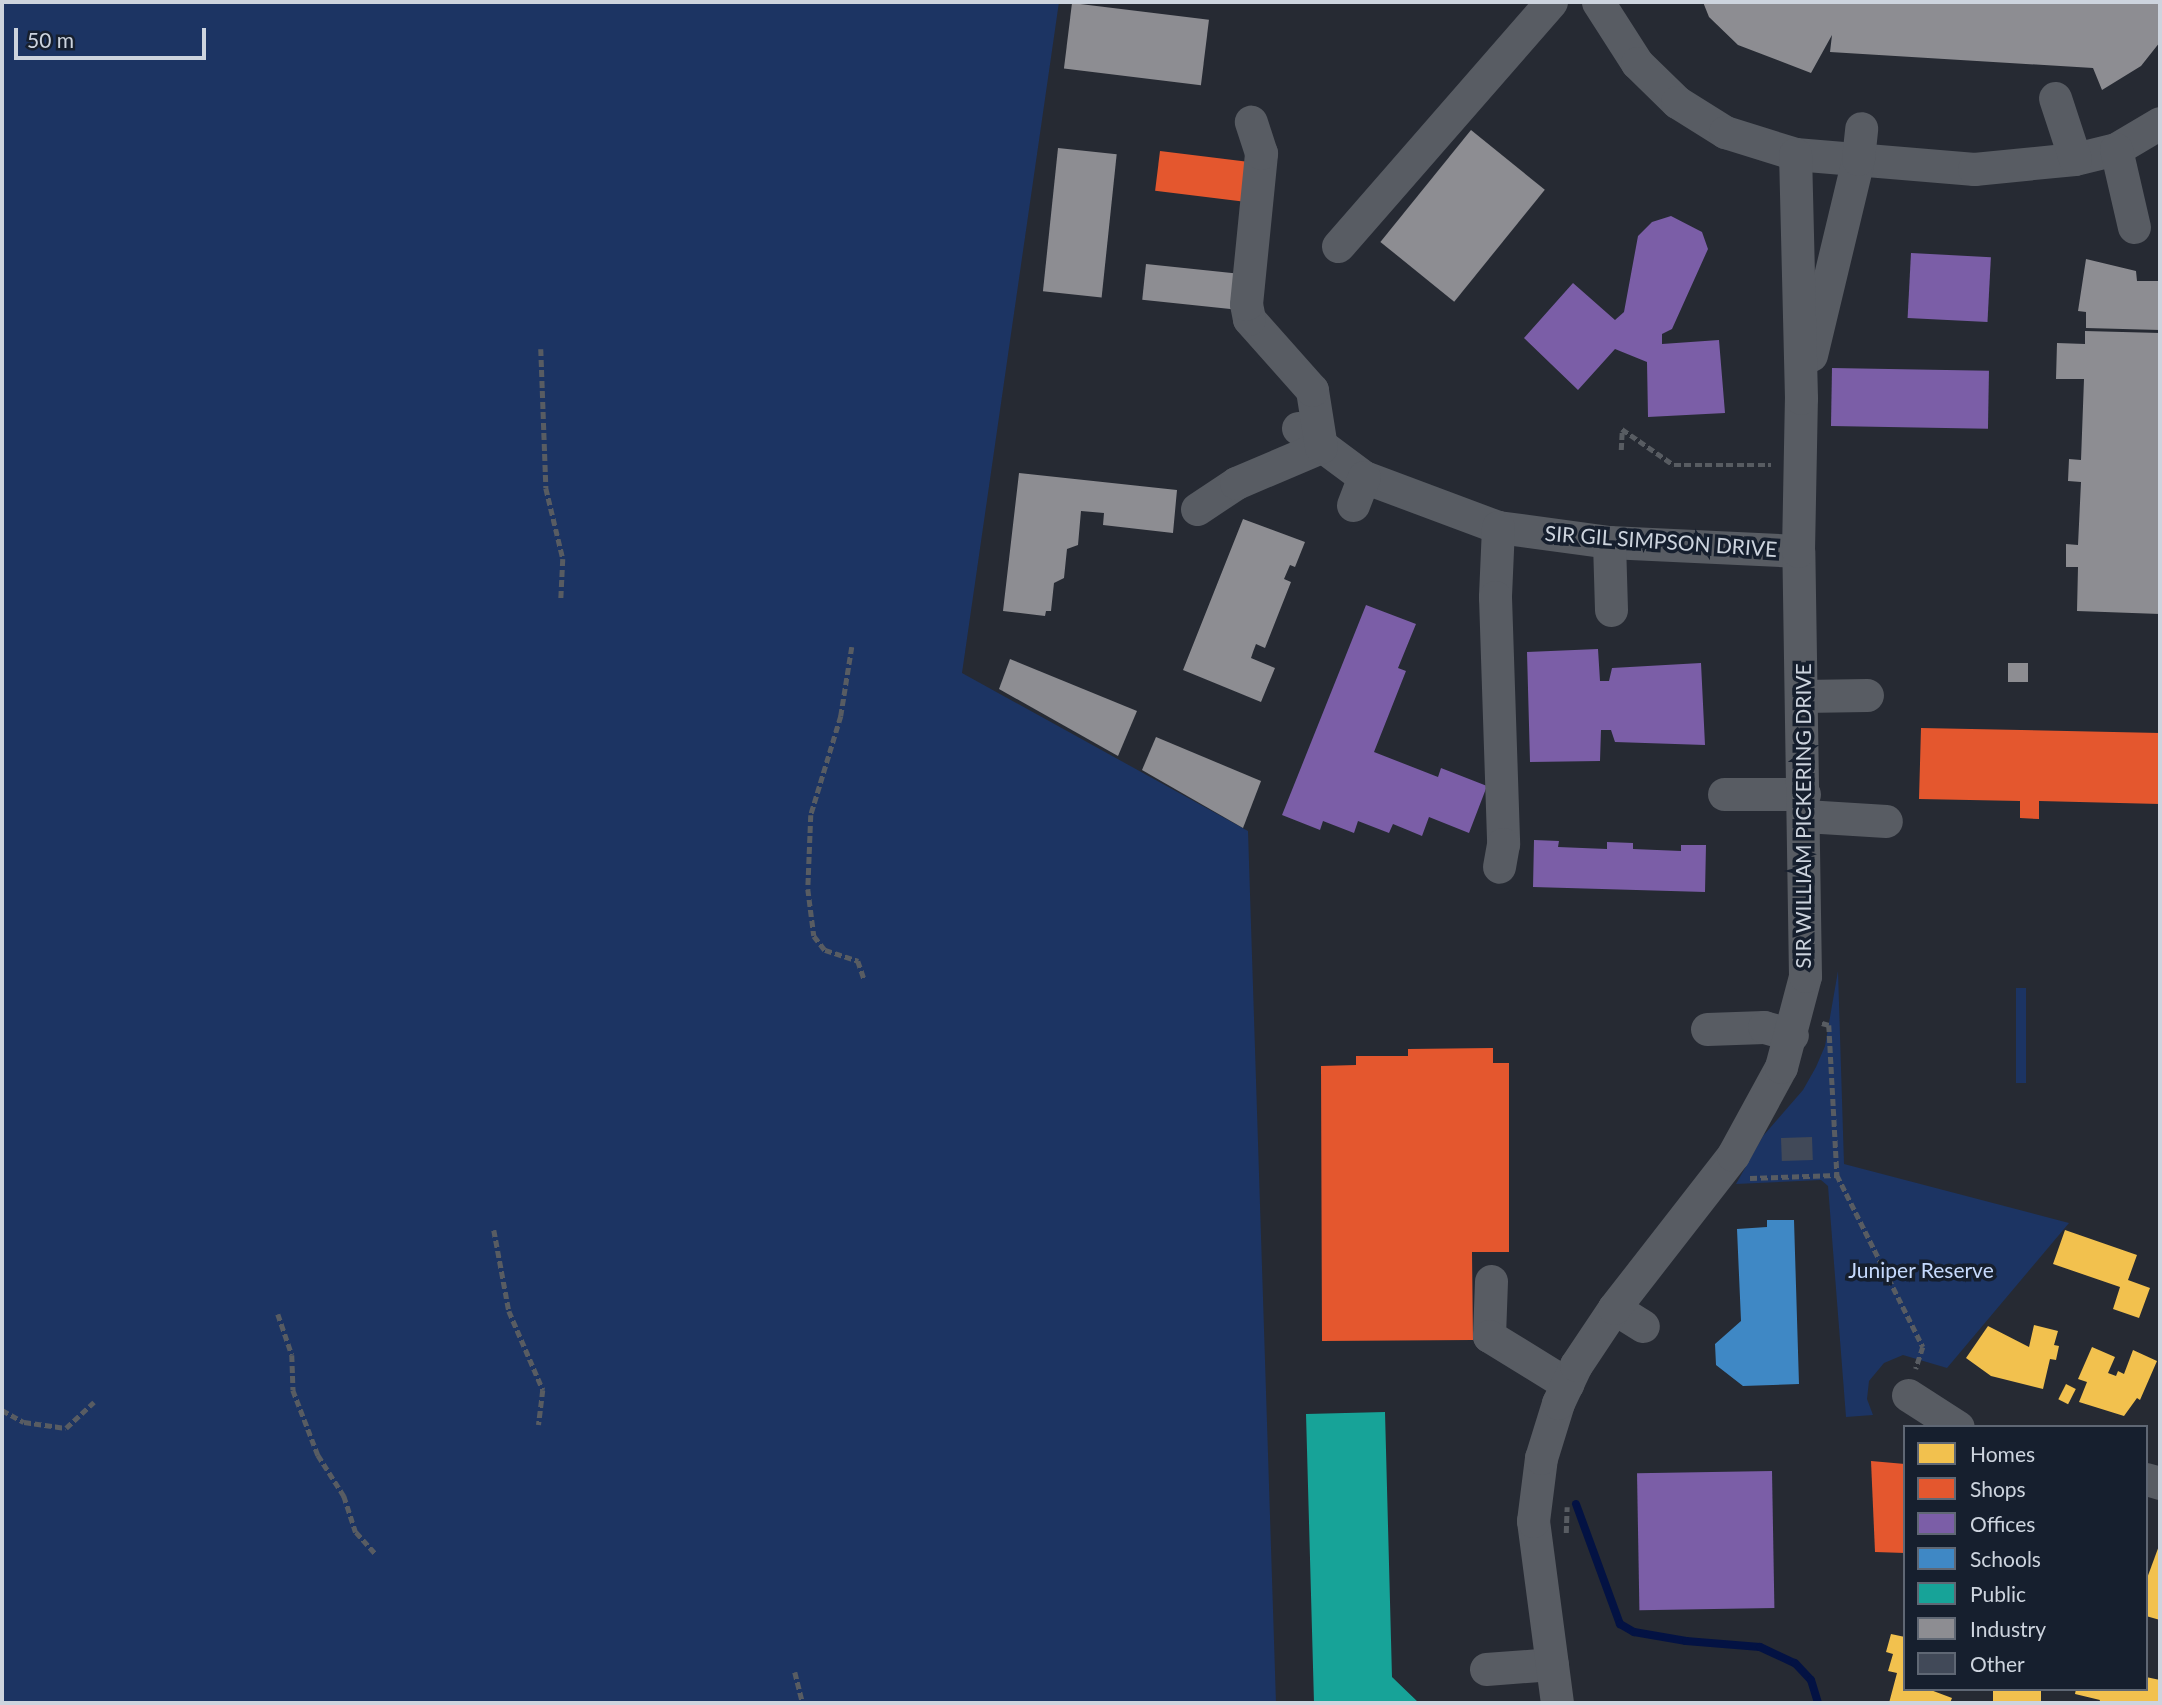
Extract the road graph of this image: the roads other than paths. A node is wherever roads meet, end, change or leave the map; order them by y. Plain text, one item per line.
1 (1551, 2) edge
2 (1598, 2) edge
3 (2055, 97) dead end
4 (1251, 122) dead end
5 (2160, 123) edge
6 (1860, 143) junction
7 (2116, 149) junction
8 (1795, 154) junction
9 (2075, 159) junction
10 (2134, 227) dead end
11 (1338, 246) dead end
12 (1801, 398) junction
13 (1310, 437) junction
14 (1197, 509) dead end
15 (1498, 527) junction
16 (1609, 542) junction
17 (1798, 551) junction
18 (1611, 610) dead end
19 (1867, 695) dead end
20 (1803, 696) junction
21 (1724, 794) dead end
22 (1805, 805) junction
23 (1886, 821) dead end
24 (1499, 867) dead end
25 (1795, 1026) junction
26 (1707, 1029) dead end
27 (1491, 1281) dead end
28 (1614, 1308) junction
29 (1643, 1326) dead end
30 (1567, 1384) junction
31 (1909, 1395) road end
32 (1955, 1425) edge
33 (1552, 1664) junction
34 (1486, 1669) dead end
35 (1558, 1703) edge

1 - 11 street
2 - 8 street
3 - 9 street
4 - 13 street
5 - 7 street
6 - 8 street
6 - 9 street
6 - 12 street, SIR WILLIAM PICKERING DRIVE
7 - 9 street
7 - 10 street
8 - 12 street, SIR WILLIAM PICKERING DRIVE
12 - 17 street, SIR WILLIAM PICKERING DRIVE
13 - 14 street
13 - 15 street, SIR GIL SIMPSON DRIVE
15 - 16 street, SIR GIL SIMPSON DRIVE
15 - 24 street
16 - 17 street, SIR GIL SIMPSON DRIVE
16 - 18 street
17 - 20 street, SIR WILLIAM PICKERING DRIVE
19 - 20 street
20 - 22 street, SIR WILLIAM PICKERING DRIVE
21 - 22 street
22 - 23 street
22 - 25 street, SIR WILLIAM PICKERING DRIVE
25 - 26 street
25 - 28 street, SIR WILLIAM PICKERING DRIVE
27 - 30 street
28 - 29 street
28 - 30 street, SIR WILLIAM PICKERING DRIVE
30 - 33 street, SIR WILLIAM PICKERING DRIVE
31 - 32 street
33 - 34 street
33 - 35 street, SIR WILLIAM PICKERING DRIVE

